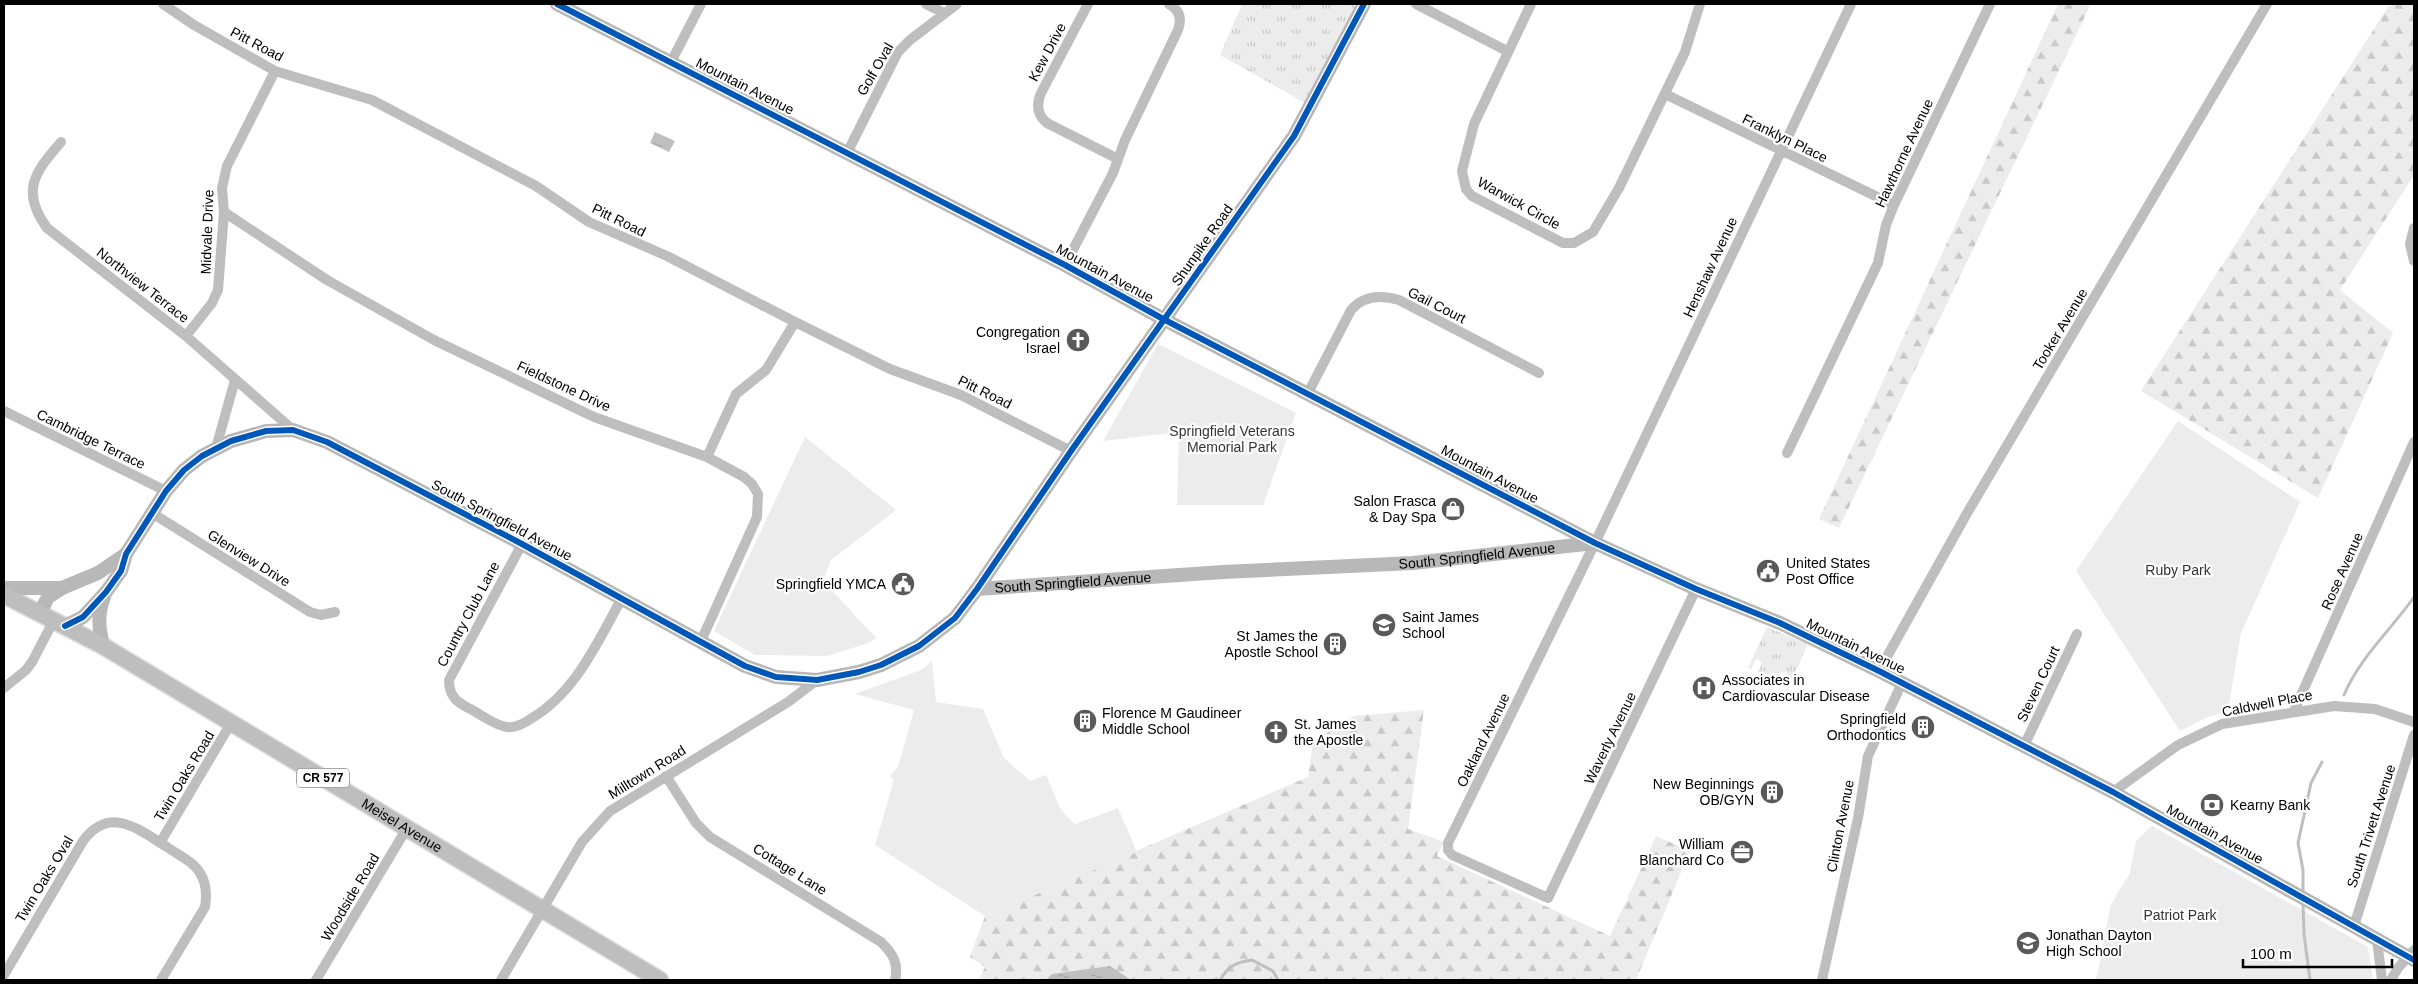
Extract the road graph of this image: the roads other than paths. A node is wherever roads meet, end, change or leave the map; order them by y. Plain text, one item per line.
1 (163, 4) edge
2 (557, 4) edge
3 (701, 4) edge
4 (926, 4) edge
5 (957, 4) edge
6 (1088, 4) edge
7 (1169, 4) edge
8 (1364, 4) edge
9 (1416, 4) edge
10 (1531, 4) edge
11 (1700, 4) edge
12 (1851, 4) edge
13 (1990, 4) edge
14 (2267, 4) edge
15 (944, 13) junction
16 (1507, 51) junction
17 (671, 62) junction
18 (275, 71) junction
19 (1666, 94) junction
20 (61, 142) dead end
21 (1781, 151) junction
22 (847, 153) junction
23 (1118, 159) junction
24 (1894, 205) junction
25 (224, 212) junction
26 (2414, 228) edge
27 (2414, 260) edge
28 (1065, 265) junction
29 (1164, 320) junction
30 (795, 322) junction
31 (186, 336) junction
32 (1539, 373) dead end
33 (235, 380) junction
34 (1308, 393) junction
35 (4, 411) edge
36 (293, 430) junction
37 (2414, 442) edge
38 (216, 448) junction
39 (1071, 451) junction
40 (1786, 453) dead end
41 (707, 457) junction
42 (166, 491) junction
43 (152, 513) junction
44 (1594, 543) junction
45 (522, 544) junction
46 (126, 554) junction
47 (4, 588) edge
48 (62, 588) junction
49 (977, 589) junction
50 (1696, 589) junction
51 (106, 592) junction
52 (4, 595) edge
53 (622, 598) junction
54 (335, 612) dead end
55 (53, 620) junction
56 (2077, 634) dead end
57 (701, 641) junction
58 (103, 646) junction
59 (1879, 671) junction
60 (818, 680) junction
61 (1902, 683) junction
62 (4, 688) edge
63 (2294, 711) junction
64 (2414, 722) edge
65 (232, 723) junction
66 (2414, 735) edge
67 (2024, 746) junction
68 (666, 776) junction
69 (2113, 792) junction
70 (407, 828) junction
71 (160, 843) junction
72 (1548, 898) joint
73 (542, 910) junction
74 (2354, 926) junction
75 (2377, 940) junction
76 (2412, 956) edge
77 (4, 975) edge
78 (161, 980) edge
79 (316, 980) edge
80 (501, 980) edge
81 (660, 980) edge
82 (895, 980) edge
83 (1822, 980) edge
84 (2382, 980) edge
85 (2391, 980) edge

1 - 18 street, Pitt Road
2 - 17 street, Mountain Avenue
3 - 17 street
4 - 15 street
5 - 15 street, Golf Oval
6 - 23 street, Kew Drive
7 - 23 street
8 - 29 street, Shunpike Road
9 - 16 street
10 - 16 street, Warwick Circle
11 - 19 street, Warwick Circle
12 - 21 street, Henshaw Avenue
13 - 24 street, Hawthorne Avenue
14 - 59 street, Tooker Avenue
15 - 22 street, Golf Oval
16 - 19 street, Warwick Circle
17 - 22 street, Mountain Avenue
18 - 25 street, Midvale Drive
18 - 30 street, Pitt Road
19 - 21 street, Franklyn Place
20 - 31 street, Northview Terrace
21 - 24 street, Franklyn Place
21 - 44 street, Henshaw Avenue
22 - 28 street, Mountain Avenue
23 - 28 street
24 - 40 street, Hawthorne Avenue
25 - 31 street, Midvale Drive
25 - 41 street, Fieldstone Drive
26 - 27 street
28 - 29 street, Mountain Avenue
29 - 34 street, Mountain Avenue
29 - 39 street, Shunpike Road
30 - 39 street, Pitt Road
30 - 41 street
31 - 33 street, Northview Terrace
32 - 34 street, Gail Court
33 - 36 street, Northview Terrace
33 - 38 street
34 - 44 street, Mountain Avenue
35 - 42 street, Cambridge Terrace
36 - 38 street, South Springfield Avenue
36 - 45 street, South Springfield Avenue
37 - 63 street, Rose Avenue
38 - 42 street, South Springfield Avenue
39 - 49 street, Shunpike Road
41 - 57 street, Fieldstone Drive
42 - 43 street, South Springfield Avenue
43 - 46 street, South Springfield Avenue
43 - 54 street, Glenview Drive
44 - 49 street, South Springfield Avenue
44 - 50 street, Mountain Avenue
44 - 72 street, Oakland Avenue
45 - 53 street, South Springfield Avenue
45 - 53 street, Country Club Lane
46 - 48 street, South Springfield Avenue
46 - 51 street, South Springfield Avenue
47 - 48 street
48 - 55 street, South Springfield Avenue
49 - 60 street, South Springfield Avenue
50 - 59 street, Mountain Avenue
50 - 72 street, Waverly Avenue
51 - 55 street, South Springfield Avenue
51 - 58 street
52 - 55 main road, CR 577
53 - 57 street, South Springfield Avenue
55 - 58 main road, Meisel Avenue / CR 577
55 - 62 street
56 - 67 street, Steven Court
57 - 60 street, South Springfield Avenue
58 - 65 main road, Meisel Avenue / CR 577
59 - 61 street, Mountain Avenue
60 - 68 street, Milltown Road
61 - 67 street, Mountain Avenue
61 - 83 street, Clinton Avenue
63 - 64 street, Caldwell Place
63 - 69 street, Caldwell Place
65 - 70 main road, Meisel Avenue / CR 577
65 - 71 street, Twin Oaks Road
66 - 74 street, South Trivett Avenue
67 - 69 street, Mountain Avenue
68 - 73 street, Milltown Road
68 - 82 street, Cottage Lane
69 - 74 street, Mountain Avenue
70 - 73 main road, Meisel Avenue / CR 577
70 - 79 street, Woodside Road
71 - 77 street, Twin Oaks Oval
71 - 78 street, Twin Oaks Oval
73 - 80 street, Milltown Road
73 - 81 main road, Meisel Avenue / CR 577
74 - 75 street, Mountain Avenue
75 - 76 street, Mountain Avenue
75 - 84 street
76 - 85 street

